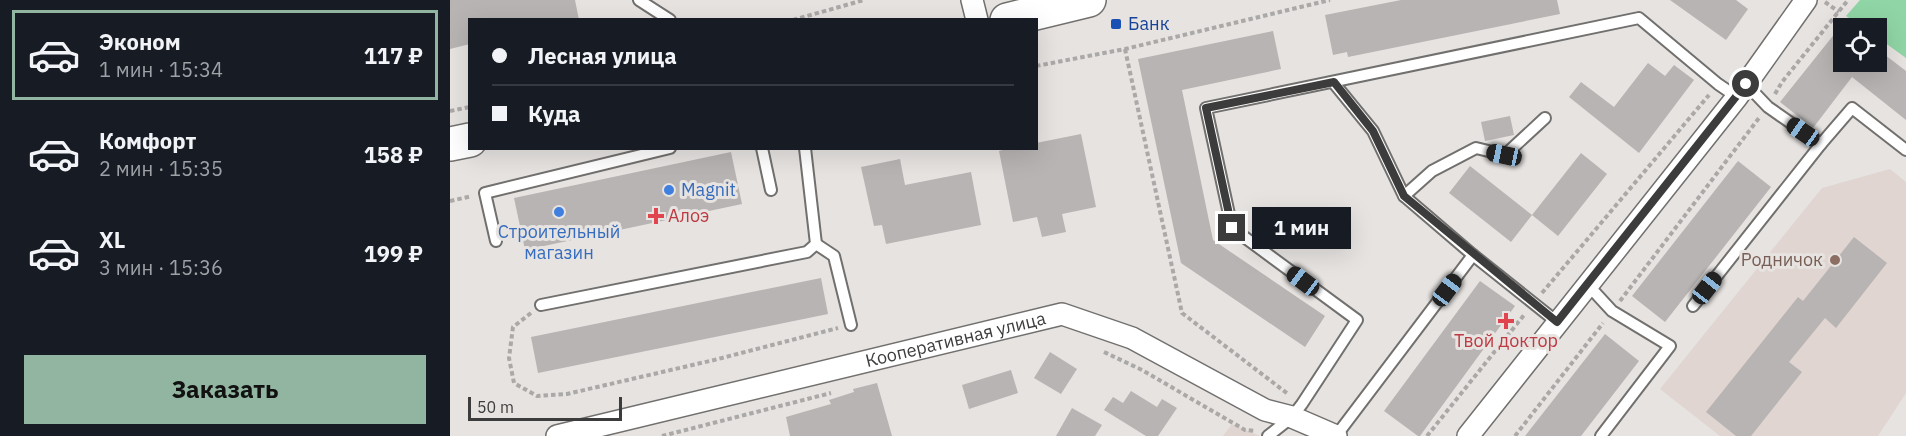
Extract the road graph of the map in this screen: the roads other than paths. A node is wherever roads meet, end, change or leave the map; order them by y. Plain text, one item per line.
1 (639, 0) edge
2 (972, 0) edge
3 (1089, 0) edge
4 (1806, 0) edge
5 (667, 18) edge
6 (976, 18) edge
7 (1015, 18) edge
8 (1334, 82) junction
9 (1742, 90) junction
10 (1545, 118) dead end
11 (468, 140) edge
12 (450, 144) edge
13 (1821, 144) junction
14 (662, 150) edge
15 (762, 150) edge
16 (805, 150) edge
17 (1906, 150) edge
18 (771, 190) dead end
19 (1404, 196) junction
20 (496, 241) dead end
21 (816, 244) junction
22 (1473, 255) junction
23 (1588, 285) junction
24 (541, 305) road end
25 (1693, 306) dead end
26 (1557, 322) junction
27 (850, 325) road end
28 (1297, 410) junction
29 (1270, 435) edge
30 (557, 436) edge
31 (1336, 436) edge
32 (1468, 436) edge
33 (1601, 436) edge

1 - 5 lane
2 - 6 street
3 - 7 main road
4 - 9 street
8 - 9 lane
8 - 19 lane
8 - 28 lane
9 - 13 lane
9 - 23 street
10 - 19 lane
11 - 12 main road
13 - 17 lane
13 - 25 lane
14 - 20 lane
15 - 18 lane
16 - 21 lane
19 - 22 lane
21 - 24 lane
21 - 27 lane
22 - 26 lane
22 - 31 lane
23 - 26 street
23 - 33 lane
26 - 32 street
28 - 29 lane
28 - 30 street, Кооперативная улица
28 - 31 street, Кооперативная улица

